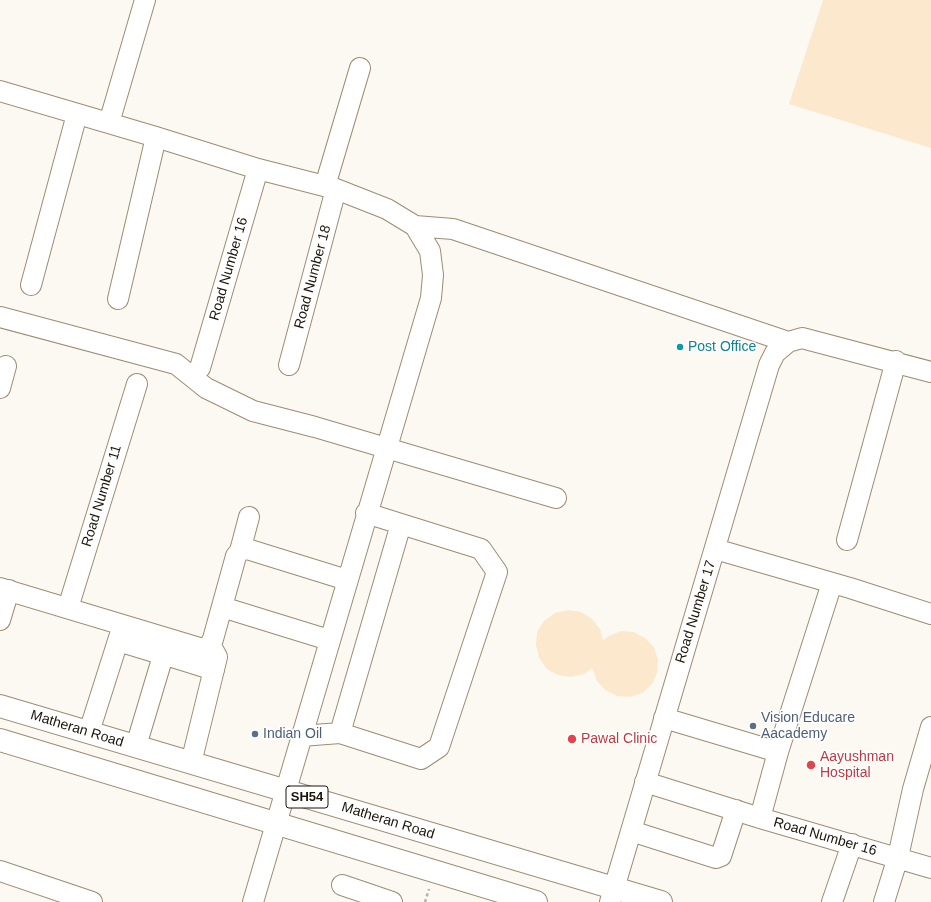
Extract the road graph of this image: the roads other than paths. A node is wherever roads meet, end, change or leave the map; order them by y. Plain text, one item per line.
1 (145, 0) edge
2 (360, 68) dead end
3 (0, 91) edge
4 (77, 114) junction
5 (109, 123) junction
6 (156, 137) junction
7 (258, 170) junction
8 (331, 187) junction
9 (415, 226) junction
10 (31, 285) dead end
11 (118, 299) dead end
12 (0, 317) edge
13 (788, 342) junction
14 (896, 361) junction
15 (289, 365) dead end
16 (6, 366) dead end
17 (200, 368) dead end
18 (931, 372) edge
19 (137, 384) dead end
20 (0, 388) edge
21 (386, 448) junction
22 (556, 498) dead end
23 (366, 513) junction
24 (249, 517) dead end
25 (401, 524) junction
26 (847, 540) dead end
27 (715, 549) junction
28 (240, 551) junction
29 (347, 580) junction
30 (832, 583) junction
31 (4, 589) edge
32 (222, 607) junction
33 (68, 608) junction
34 (931, 614) edge
35 (0, 620) edge
36 (121, 633) junction
37 (329, 640) junction
38 (210, 644) junction
39 (169, 647) junction
40 (214, 670) junction
41 (0, 706) edge
42 (664, 718) junction
43 (931, 727) edge
44 (90, 732) junction
45 (340, 732) junction
46 (301, 736) junction
47 (0, 740) edge
48 (140, 747) junction
49 (778, 752) junction
50 (191, 762) junction
51 (645, 782) junction
52 (286, 790) junction
53 (736, 810) junction
54 (760, 818) junction
55 (276, 823) junction
56 (631, 831) junction
57 (852, 844) junction
58 (898, 857) junction
59 (931, 868) edge
60 (0, 871) edge
61 (342, 885) dead end
62 (612, 895) edge
63 (511, 898) edge
64 (92, 902) edge
65 (253, 902) edge
66 (392, 902) edge
67 (536, 902) edge
68 (661, 902) edge
69 (832, 902) edge
70 (884, 902) edge

1 - 5 street
2 - 8 street, Road Number 18
3 - 4 street
4 - 5 street
4 - 10 street
5 - 6 street
6 - 7 street
6 - 11 street
7 - 8 street
7 - 17 street, Road Number 16
8 - 9 street
8 - 15 street, Road Number 18
9 - 13 street
9 - 21 street
12 - 21 street
13 - 14 street
13 - 27 street, Road Number 17
14 - 18 street
14 - 26 street
16 - 20 street
19 - 33 street, Road Number 11
21 - 22 street
21 - 23 street
23 - 25 street
23 - 29 street
24 - 28 street
25 - 45 street
25 - 45 street
27 - 30 street
27 - 42 street, Road Number 17
28 - 29 street
28 - 32 street
29 - 37 street
30 - 34 street
30 - 49 street, Road Number 16
31 - 33 street
31 - 35 street
32 - 37 street
32 - 38 street
33 - 36 street
36 - 39 street
36 - 44 street
37 - 46 street
38 - 39 street
38 - 40 street
39 - 40 street
39 - 48 street
40 - 50 street
41 - 44 main road, Matheran Road / SH54
42 - 49 street
42 - 51 street, Road Number 17
43 - 58 street
44 - 48 main road, Matheran Road / SH54
45 - 46 street
46 - 52 street
47 - 55 main road, SH54
48 - 50 main road, Matheran Road / SH54
49 - 54 street, Road Number 16
50 - 52 main road, Matheran Road / SH54
51 - 53 street
51 - 56 street, Road Number 17
52 - 55 street
52 - 62 main road, Matheran Road / SH54
53 - 54 street
53 - 56 street
54 - 57 street, Road Number 16
55 - 63 main road, SH54
55 - 65 street
56 - 62 street, Road Number 17
57 - 58 street, Road Number 16
57 - 69 street
58 - 59 street, Road Number 16
58 - 70 street
60 - 64 street
61 - 66 street
62 - 68 main road, Matheran Road / SH54
63 - 67 main road, SH54

